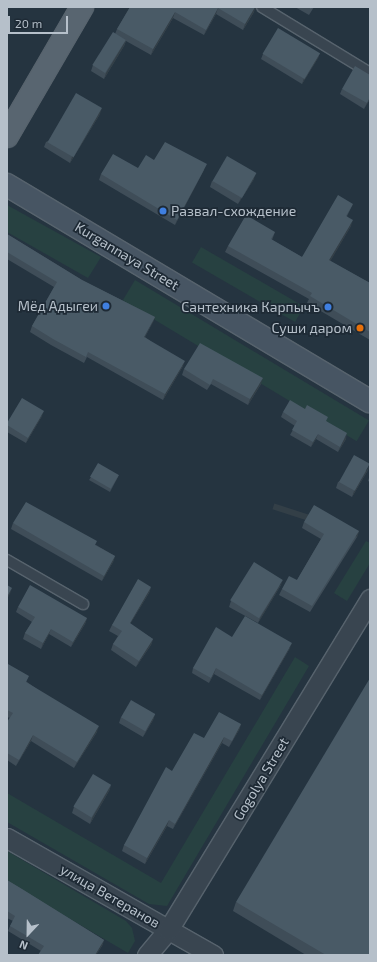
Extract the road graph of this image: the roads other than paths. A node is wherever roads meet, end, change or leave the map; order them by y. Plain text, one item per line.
1 (82, 7) edge
2 (262, 7) edge
3 (370, 73) edge
4 (7, 136) edge
5 (7, 185) edge
6 (370, 402) edge
7 (7, 560) edge
8 (370, 599) edge
9 (83, 604) dead end
10 (7, 838) edge
11 (168, 930) junction
12 (147, 955) edge
13 (213, 955) edge

1 - 4 main road
2 - 3 lane
5 - 6 street, Kurgannaya Street
7 - 9 lane
8 - 11 street, Gogolya Street
10 - 11 street, улица Ветеранов
11 - 12 street, Gogolya Street
11 - 13 street, улица Ветеранов

